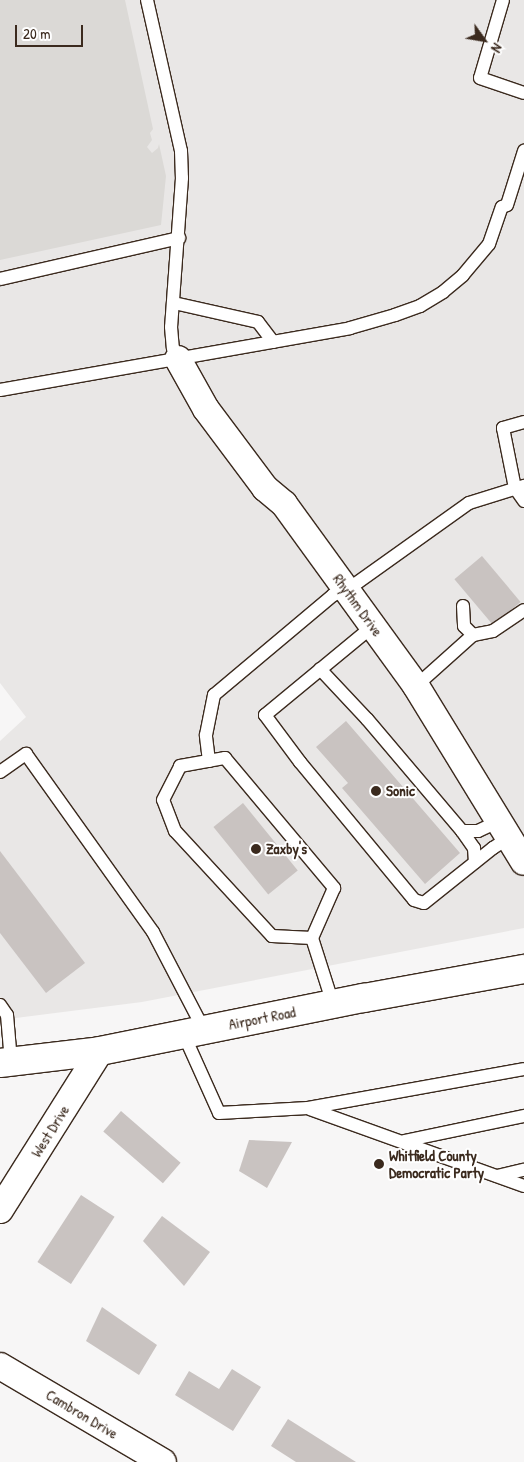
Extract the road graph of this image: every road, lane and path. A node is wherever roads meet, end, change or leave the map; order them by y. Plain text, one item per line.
1 (147, 0) edge
2 (503, 0) edge
3 (524, 93) edge
4 (524, 151) edge
5 (179, 238) junction
6 (0, 279) edge
7 (174, 303) junction
8 (272, 342) junction
9 (178, 359) junction
10 (0, 390) edge
11 (524, 422) edge
12 (520, 487) edge
13 (524, 501) edge
14 (347, 590) junction
15 (463, 606) dead end
16 (524, 610) edge
17 (373, 626) junction
18 (474, 635) junction
19 (320, 669) junction
20 (416, 686) junction
21 (208, 761) junction
22 (0, 772) edge
23 (505, 829) junction
24 (462, 831) junction
25 (475, 862) junction
26 (524, 862) edge
27 (312, 938) junction
28 (524, 969) edge
29 (0, 1004) edge
30 (333, 1004) junction
31 (194, 1033) junction
32 (100, 1051) junction
33 (6, 1062) edge
34 (524, 1069) edge
35 (308, 1108) junction
36 (524, 1116) edge
37 (403, 1141) junction
38 (524, 1170) edge
39 (496, 1176) junction
40 (524, 1186) edge
41 (0, 1210) edge
42 (0, 1366) edge
43 (163, 1462) edge

1 - 5 lane
2 - 3 lane
4 - 8 lane
5 - 6 lane
5 - 7 lane
7 - 8 lane
7 - 9 lane
8 - 9 lane
9 - 10 lane
9 - 14 street, Rhythm Drive
11 - 12 lane
12 - 13 lane
12 - 14 lane
14 - 17 street, Rhythm Drive
14 - 21 lane
15 - 18 lane
16 - 18 lane
17 - 19 lane
17 - 20 street, Rhythm Drive
18 - 20 lane
19 - 24 lane
19 - 25 lane
20 - 23 street, Rhythm Drive
21 - 27 lane
21 - 27 lane
22 - 31 lane
23 - 24 lane
23 - 25 lane
23 - 26 street, Rhythm Drive
24 - 25 lane
27 - 30 lane
28 - 30 street, Airport Road
29 - 33 lane
30 - 31 street, Airport Road
31 - 32 street, Airport Road
31 - 35 lane
32 - 33 street, Airport Road
32 - 41 street, West Drive
34 - 35 lane
35 - 37 lane
36 - 37 lane
37 - 39 lane
38 - 39 lane
39 - 40 lane
42 - 43 street, Cambron Drive

